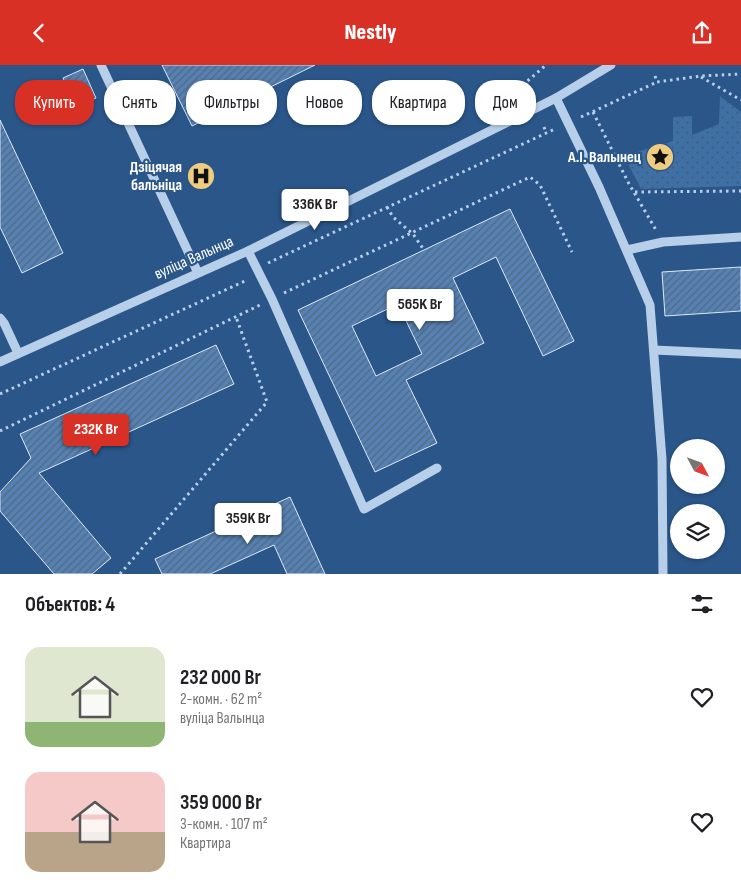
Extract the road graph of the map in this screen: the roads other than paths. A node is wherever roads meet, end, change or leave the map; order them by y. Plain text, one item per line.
1 (101, 65) edge
2 (611, 65) edge
3 (556, 98) junction
4 (741, 237) edge
5 (627, 250) junction
6 (248, 251) junction
7 (198, 273) junction
8 (0, 317) edge
9 (654, 350) junction
10 (18, 353) junction
11 (741, 354) edge
12 (0, 362) edge
13 (437, 468) dead end
14 (663, 574) edge

1 - 7 street
2 - 3 street, вуліца Валынца
3 - 5 street
3 - 6 street, вуліца Валынца
4 - 5 street
5 - 9 street
6 - 7 street, вуліца Валынца
6 - 13 street
7 - 10 street, вуліца Валынца
8 - 10 street
9 - 11 street
9 - 14 street
10 - 12 street, вуліца Валынца

